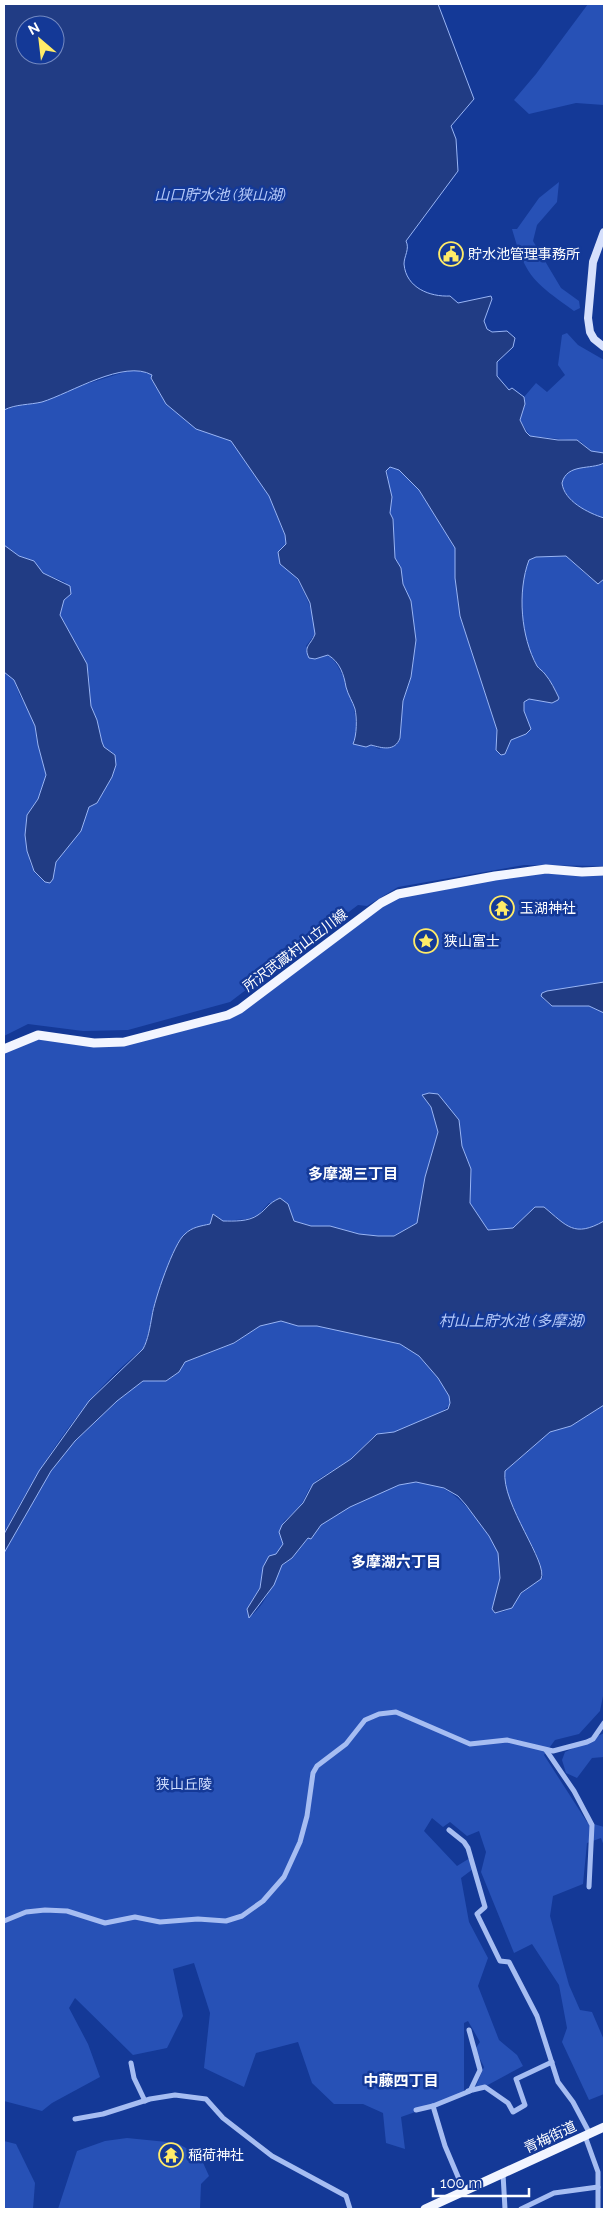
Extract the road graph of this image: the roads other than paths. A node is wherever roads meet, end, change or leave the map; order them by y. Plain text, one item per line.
1 (604, 232) edge
2 (604, 347) edge
3 (604, 871) edge
4 (4, 1049) edge
5 (604, 1724) edge
6 (546, 1750) junction
7 (449, 1830) dead end
8 (589, 1888) dead end
9 (4, 1920) edge
10 (469, 2030) dead end
11 (552, 2062) junction
12 (131, 2063) dead end
13 (468, 2092) junction
14 (145, 2100) junction
15 (433, 2106) junction
16 (416, 2110) dead end
17 (75, 2119) dead end
18 (604, 2127) edge
19 (588, 2135) junction
20 (503, 2174) junction
21 (598, 2187) junction
22 (464, 2191) junction
23 (604, 2195) edge
24 (597, 2196) junction
25 (532, 2207) edge
26 (350, 2209) edge
27 (425, 2209) edge
28 (505, 2209) edge
29 (521, 2209) edge
30 (598, 2209) edge

1 - 2 street
3 - 4 main road, 所沢武蔵村山立川線
5 - 6 street
6 - 8 street
6 - 9 street
7 - 11 street
10 - 13 street
11 - 13 street
11 - 19 street
12 - 14 street
13 - 15 street
14 - 17 street
14 - 26 street
15 - 16 street
15 - 22 street
18 - 19 main road, 青梅街道
19 - 20 main road, 青梅街道
19 - 21 street
20 - 22 main road, 青梅街道
20 - 28 street
21 - 24 street
21 - 25 street
22 - 27 main road, 青梅街道
23 - 24 street
24 - 30 street
25 - 29 street

